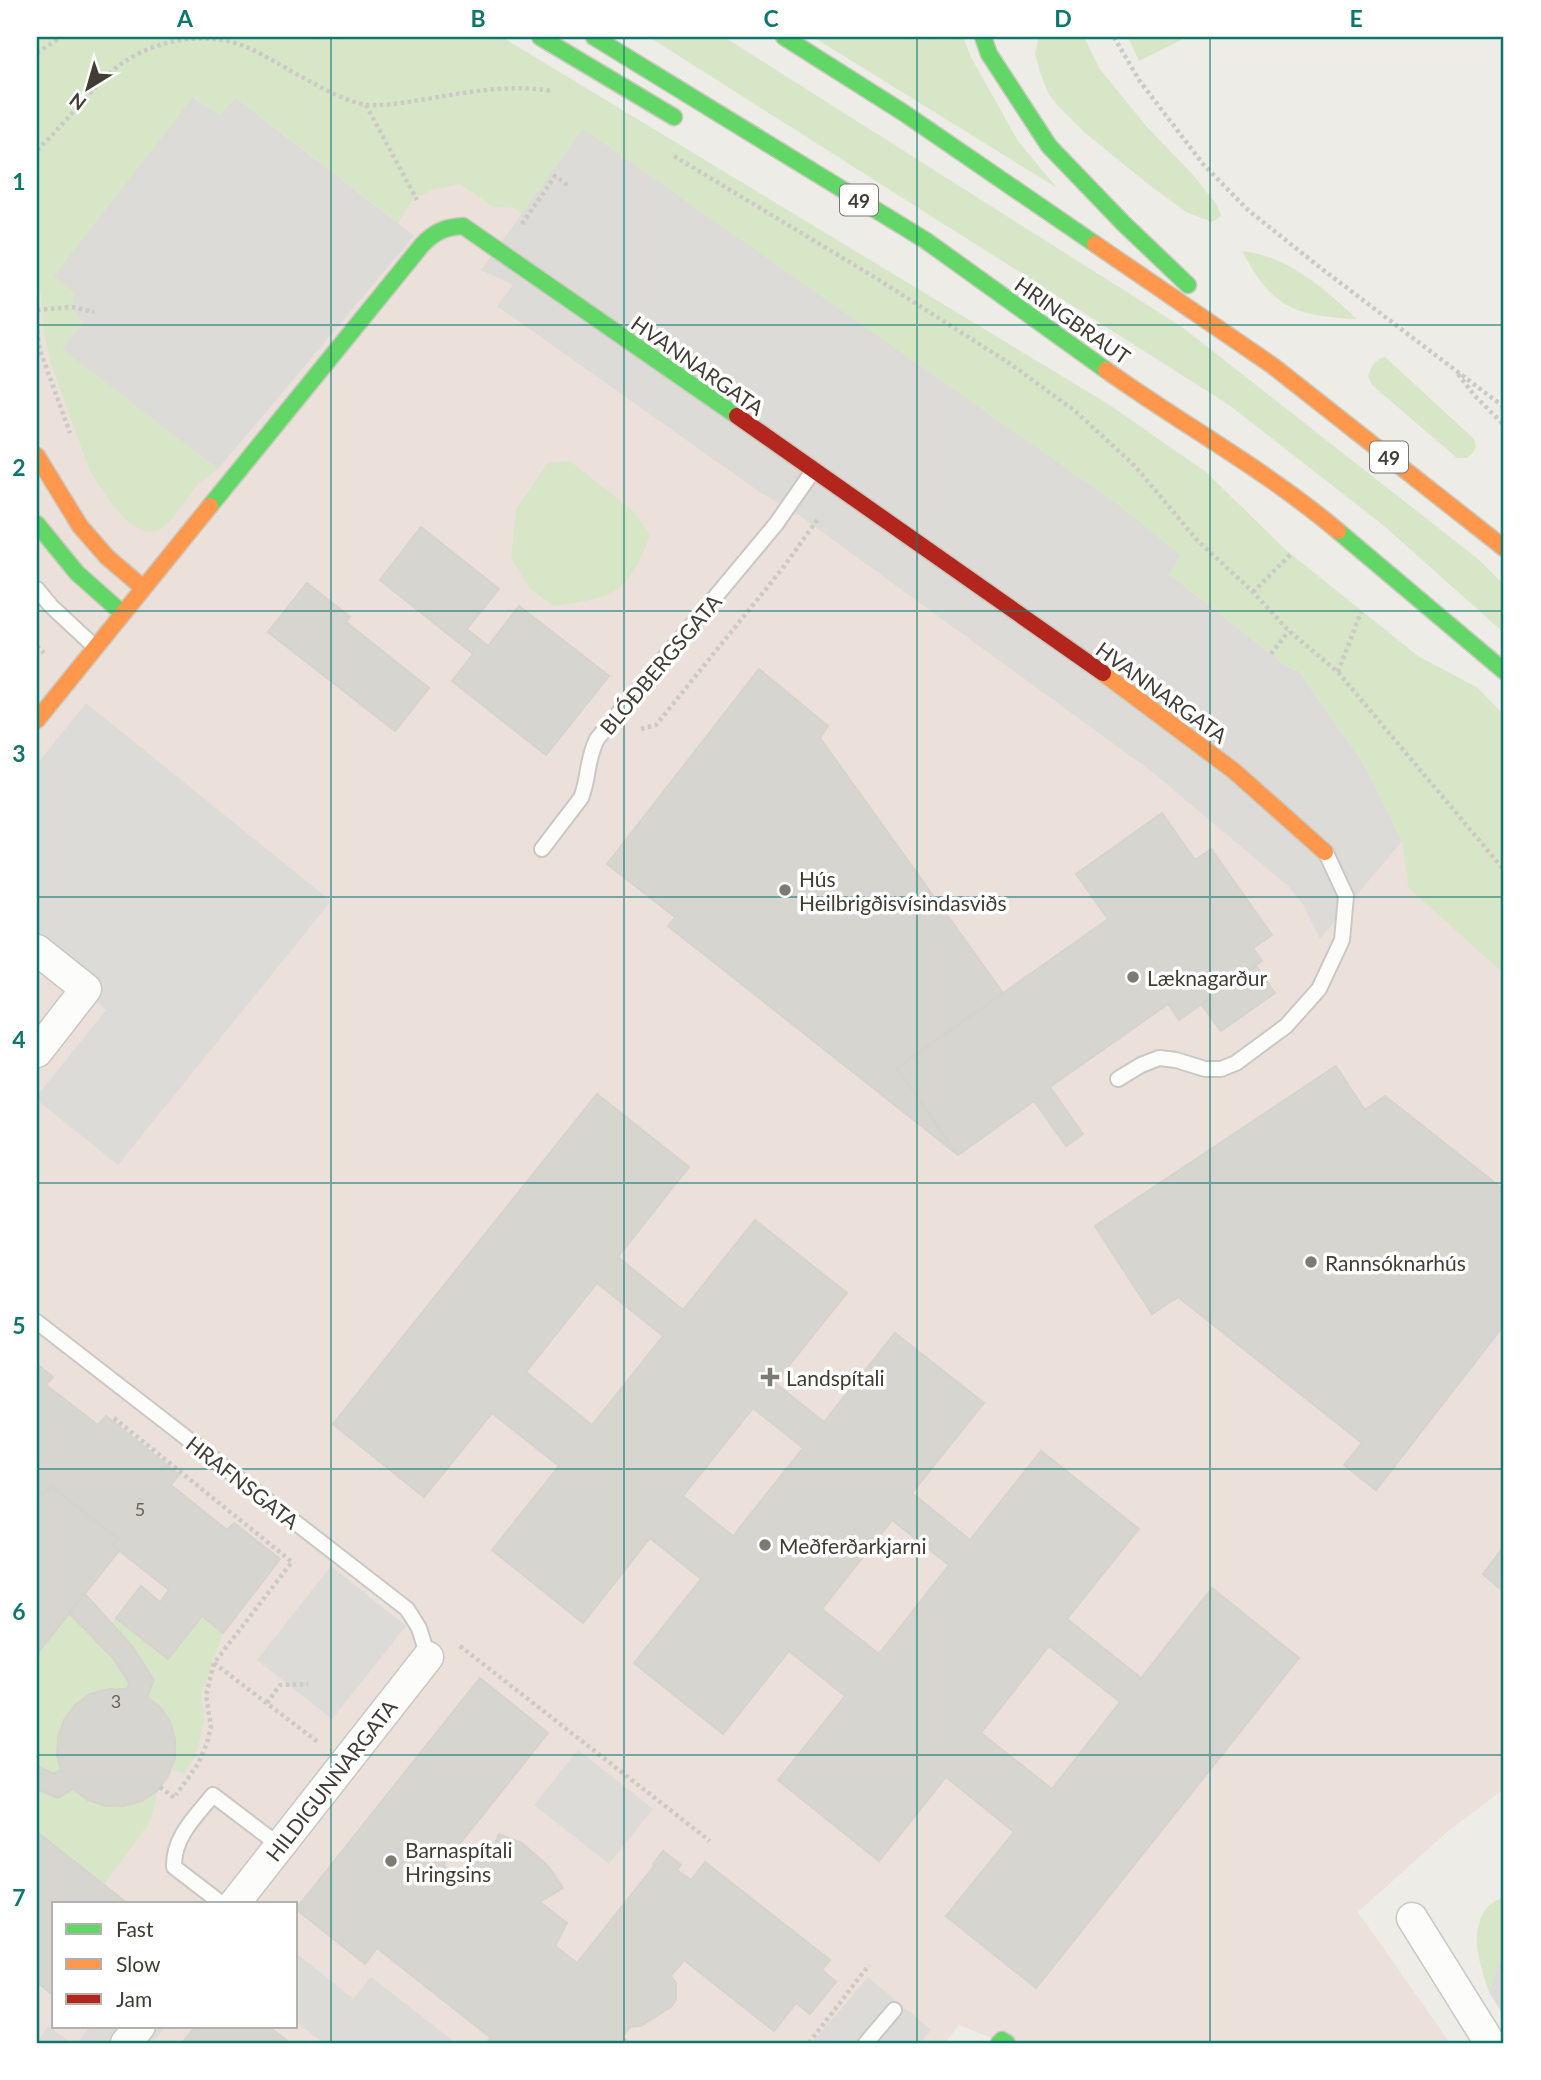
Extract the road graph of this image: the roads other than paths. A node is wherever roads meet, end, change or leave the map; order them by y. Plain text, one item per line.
1 (540, 37) edge
2 (594, 37) edge
3 (784, 37) edge
4 (983, 37) edge
5 (694, 129) dead end
6 (964, 288) dead end
7 (1273, 366) junction
8 (1116, 377) junction
9 (37, 456) edge
10 (813, 471) junction
11 (37, 524) edge
12 (1504, 548) edge
13 (142, 587) junction
14 (37, 589) edge
15 (122, 613) junction
16 (95, 647) junction
17 (1504, 671) edge
18 (37, 720) edge
19 (542, 849) dead end
20 (1325, 852) joint
21 (37, 950) edge
22 (37, 1052) edge
23 (1118, 1079) dead end
24 (37, 1322) edge
25 (439, 1648) joint
26 (279, 1846) junction
27 (220, 1902) edge
28 (236, 1902) edge
29 (1412, 1918) dead end
30 (894, 2010) dead end
31 (137, 2028) edge
32 (126, 2043) edge
33 (866, 2043) edge
34 (1490, 2043) edge

1 - 5 main road
2 - 8 main road, HRINGBRAUT / 49
3 - 7 main road, 49
4 - 7 main road
6 - 8 main road
7 - 12 main road, 49
8 - 17 main road, HRINGBRAUT / 49
9 - 13 main road
10 - 13 main road, HVANNARGATA
10 - 19 lane, BLÓÐBERGSGATA
10 - 20 main road, HVANNARGATA
11 - 15 main road
13 - 15 main road, HVANNARGATA
14 - 16 lane
15 - 16 main road
16 - 18 main road
20 - 23 lane
21 - 22 street
24 - 25 lane, HRAFNSGATA
25 - 26 street, HILDIGUNNARGATA
26 - 27 lane
26 - 28 street, HILDIGUNNARGATA
29 - 34 street
30 - 33 lane
31 - 32 street

